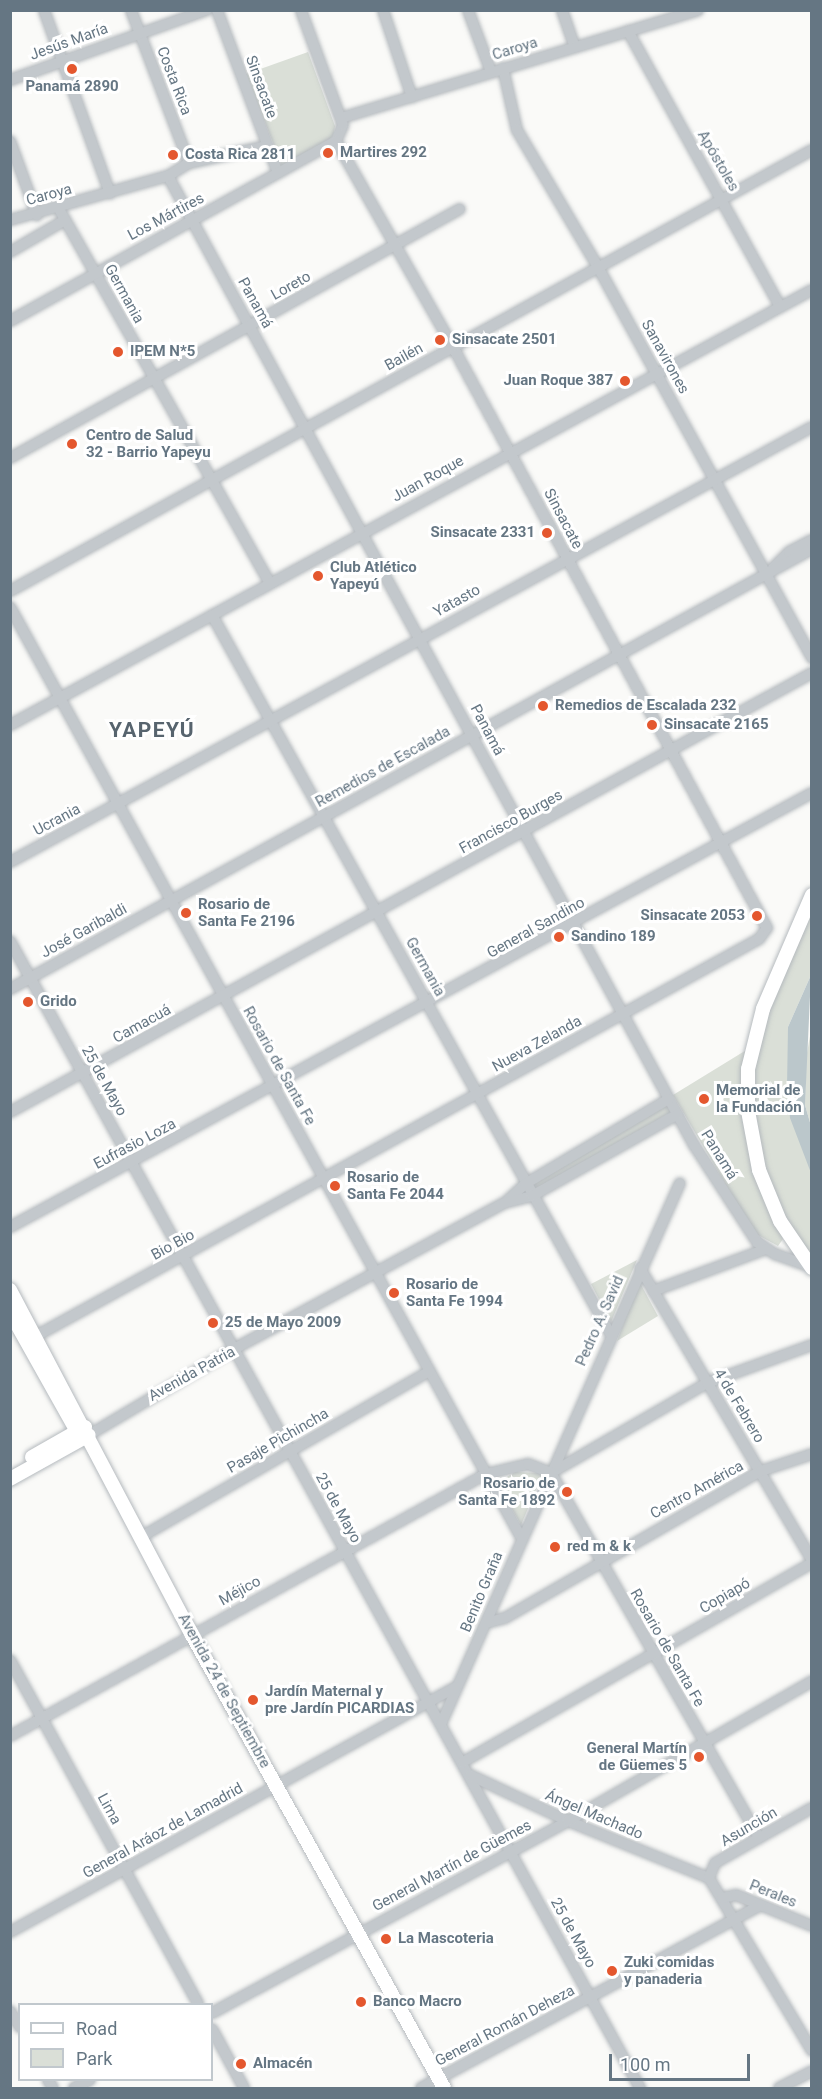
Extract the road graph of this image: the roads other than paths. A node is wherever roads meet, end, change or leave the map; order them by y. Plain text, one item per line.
1 (44, 10) edge
2 (131, 10) edge
3 (207, 10) edge
4 (217, 10) edge
5 (301, 10) edge
6 (383, 10) edge
7 (468, 10) edge
8 (562, 10) edge
9 (698, 10) edge
10 (628, 31) junction
11 (139, 33) junction
12 (575, 47) junction
13 (62, 61) junction
14 (503, 68) junction
15 (491, 72) junction
16 (10, 80) edge
17 (412, 97) junction
18 (341, 118) junction
19 (10, 141) edge
20 (336, 141) junction
21 (267, 146) junction
22 (812, 150) edge
23 (189, 163) junction
24 (278, 173) junction
25 (168, 176) junction
26 (110, 193) junction
27 (722, 199) junction
28 (59, 209) junction
29 (460, 209) dead end
30 (38, 215) junction
31 (10, 220) edge
32 (65, 220) junction
33 (192, 220) junction
34 (395, 245) junction
35 (10, 252) edge
36 (598, 267) junction
37 (94, 273) junction
38 (812, 290) edge
39 (780, 306) junction
40 (10, 321) edge
41 (250, 326) junction
42 (453, 347) junction
43 (657, 373) junction
44 (154, 379) junction
45 (812, 427) edge
46 (306, 428) junction
47 (510, 452) junction
48 (10, 458) edge
49 (715, 478) junction
50 (210, 481) junction
51 (362, 532) junction
52 (812, 540) edge
53 (812, 549) edge
54 (567, 558) junction
55 (812, 558) edge
56 (767, 575) junction
57 (269, 582) junction
58 (10, 591) edge
59 (10, 607) edge
60 (212, 615) junction
61 (420, 638) junction
62 (620, 655) junction
63 (812, 658) edge
64 (812, 673) edge
65 (60, 698) junction
66 (270, 720) junction
67 (10, 725) edge
68 (472, 735) junction
69 (672, 750) junction
70 (812, 793) edge
71 (119, 804) junction
72 (324, 817) junction
73 (525, 831) junction
74 (722, 841) junction
75 (10, 862) edge
76 (812, 895) edge
77 (172, 900) junction
78 (377, 912) junction
79 (575, 924) junction
80 (764, 935) joint
81 (10, 941) edge
82 (30, 978) junction
83 (10, 988) edge
84 (224, 996) junction
85 (428, 1004) junction
86 (623, 1013) junction
87 (83, 1074) junction
88 (274, 1087) junction
89 (477, 1094) junction
90 (669, 1099) junction
91 (10, 1112) edge
92 (678, 1114) junction
93 (132, 1163) junction
94 (324, 1179) junction
95 (680, 1183) dead end
96 (525, 1184) junction
97 (532, 1196) junction
98 (504, 1203) junction
99 (10, 1227) edge
100 (766, 1249) junction
101 (183, 1257) junction
102 (811, 1267) edge
103 (640, 1268) junction
104 (376, 1274) junction
105 (10, 1290) edge
106 (653, 1291) junction
107 (10, 1312) edge
108 (611, 1335) junction
109 (36, 1336) junction
110 (812, 1345) edge
111 (234, 1350) junction
112 (430, 1371) junction
113 (707, 1383) junction
114 (83, 1434) junction
115 (290, 1452) junction
116 (812, 1454) edge
117 (10, 1468) edge
118 (761, 1471) junction
119 (551, 1473) junction
120 (486, 1474) junction
121 (10, 1479) edge
122 (141, 1537) junction
123 (522, 1539) junction
124 (344, 1550) junction
125 (601, 1561) junction
126 (812, 1562) edge
127 (486, 1623) junction
128 (192, 1635) junction
129 (653, 1654) junction
130 (10, 1660) edge
131 (812, 1681) edge
132 (456, 1687) junction
133 (429, 1702) junction
134 (42, 1718) junction
135 (441, 1724) junction
136 (10, 1736) edge
137 (705, 1743) junction
138 (463, 1762) junction
139 (470, 1775) junction
140 (275, 1786) junction
141 (812, 1808) edge
142 (568, 1821) junction
143 (759, 1838) junction
144 (511, 1851) junction
145 (124, 1869) junction
146 (709, 1878) junction
147 (722, 1898) junction
148 (761, 1905) junction
149 (734, 1920) junction
150 (809, 1923) edge
151 (10, 1932) edge
152 (359, 1933) junction
153 (590, 1997) junction
154 (197, 2003) edge
155 (10, 2011) edge
156 (213, 2012) edge
157 (18, 2025) edge
158 (213, 2031) edge
159 (812, 2051) edge
160 (812, 2071) edge
161 (442, 2084) edge
162 (244, 2088) edge
163 (421, 2088) edge
164 (640, 2088) edge
165 (779, 2088) edge

1 - 13 street
2 - 11 street, Costa Rica
3 - 11 street, Jesús María
4 - 21 street, Sinsacate
5 - 18 street
6 - 17 street
7 - 15 street
8 - 12 street
9 - 10 street, Caroya
10 - 12 street, Caroya
10 - 27 street, Apóstoles
11 - 13 street, Jesús María
11 - 23 street, Costa Rica
12 - 14 street, Caroya
13 - 16 street, Jesús María
13 - 26 street
14 - 15 street, Caroya
14 - 36 street, Sanavirones
15 - 17 street, Caroya
17 - 18 street, Caroya
18 - 20 street
19 - 30 street
20 - 24 street, Los Mártires
20 - 34 street, Sinsacate
21 - 23 street, Caroya
21 - 24 street, Sinsacate
22 - 27 street, Bailén
23 - 25 street, Caroya
24 - 33 street, Los Mártires
25 - 26 street, Caroya
25 - 33 street, Panamá
26 - 28 street, Caroya
27 - 36 street, Bailén
27 - 39 street, Apóstoles
28 - 30 street, Caroya
28 - 32 street, Germania
29 - 34 street, Loreto
30 - 31 street, Caroya
32 - 35 street
32 - 37 street, Germania
33 - 37 street, Los Mártires
33 - 41 street, Panamá
34 - 41 street, Loreto
34 - 42 street, Sinsacate
36 - 42 street, Bailén
36 - 43 street, Sanavirones
37 - 40 street, Los Mártires
37 - 44 street, Germania
38 - 39 street, Juan Roque
39 - 43 street, Juan Roque
41 - 44 street, Loreto
41 - 46 street, Panamá
42 - 46 street, Bailén
42 - 47 street, Sinsacate
43 - 47 street, Juan Roque
43 - 49 street, Sanavirones
44 - 48 street, Loreto
44 - 50 street, Germania
45 - 49 street, Yatasto
46 - 50 street, Bailén
46 - 51 street, Panamá
47 - 51 street, Juan Roque
47 - 54 street, Sinsacate
49 - 54 street, Yatasto
49 - 56 street, Sanavirones
50 - 57 street, Germania
50 - 58 street, Bailén
51 - 57 street, Juan Roque
51 - 61 street, Panamá
52 - 56 street, Remedios de Escalada
53 - 56 street, Remedios de Escalada
54 - 61 street, Yatasto
54 - 62 street, Sinsacate
55 - 56 street, Remedios de Escalada
56 - 62 street, Remedios de Escalada
56 - 63 street, Sanavirones
57 - 60 street, Juan Roque
59 - 65 street, Rosario de Santa Fe
60 - 65 street, Juan Roque
60 - 66 street, Germania
61 - 66 street, Yatasto
61 - 68 street, Panamá
62 - 68 street, Remedios de Escalada
62 - 69 street, Sinsacate
64 - 69 street, Francisco Burges
65 - 67 street, Juan Roque
65 - 71 street, Rosario de Santa Fe
66 - 71 street, Yatasto
66 - 72 street, Germania
68 - 72 street, Remedios de Escalada
68 - 73 street, Panamá
69 - 73 street, Francisco Burges
69 - 74 street, Sinsacate
70 - 74 street, General Sandino
71 - 75 street, Ucrania
71 - 77 street, Rosario de Santa Fe
72 - 77 street, Remedios de Escalada
72 - 78 street, Germania
73 - 78 street, Francisco Burges
73 - 79 street, Panamá
74 - 79 street, General Sandino
74 - 80 street, Sinsacate
76 - 102 main road
77 - 82 street, José Garibaldi
77 - 84 street, Rosario de Santa Fe
78 - 84 street, Francisco Burges
78 - 85 street, Germania
79 - 85 street, General Sandino
79 - 86 street, Panamá
80 - 86 street, Nueva Zelanda
81 - 82 street, 25 de Mayo
82 - 83 street, José Garibaldi
82 - 87 street, 25 de Mayo
84 - 87 street, Camacuá
84 - 88 street, Rosario de Santa Fe
85 - 88 street, General Sandino
85 - 89 street, Germania
86 - 89 street, Nueva Zelanda
86 - 90 street, Panamá
87 - 91 street, Camacuá
87 - 93 street, 25 de Mayo
88 - 93 street, Eufrasio Loza
88 - 94 street, Rosario de Santa Fe
89 - 94 street, Nueva Zelanda
89 - 96 street, Germania
90 - 92 street, Panamá
90 - 96 street
92 - 97 street
92 - 100 street, Panamá
93 - 99 street, Eufrasio Loza
93 - 101 street, 25 de Mayo
94 - 101 street, Bio Bio
94 - 104 street, Rosario de Santa Fe
95 - 103 street, Pedro A. Savid
96 - 97 street, Germania
96 - 98 street
97 - 98 street
97 - 108 street, Germania
98 - 104 street, Avenida Patria
100 - 102 street, Panamá
100 - 106 street
101 - 109 street, Bio Bio
101 - 111 street, 25 de Mayo
103 - 106 street, 4 de Febrero
103 - 108 street, Pedro A. Savid
104 - 111 street, Avenida Patria
104 - 112 street, Rosario de Santa Fe
105 - 109 main road, Avenida 24 de Septiembre
106 - 113 street, 4 de Febrero
107 - 114 main road
108 - 119 street, Pedro A. Savid
109 - 114 main road, Avenida 24 de Septiembre
110 - 113 street
111 - 114 street, Avenida Patria
111 - 115 street, 25 de Mayo
112 - 115 street, Pasaje Pichincha
112 - 120 street, Rosario de Santa Fe
113 - 118 street, 4 de Febrero
113 - 119 street
114 - 117 main road, Avenida Patria
114 - 121 main road, Avenida Patria
114 - 122 main road, Avenida 24 de Septiembre
115 - 122 street, Pasaje Pichincha
115 - 124 street, 25 de Mayo
116 - 118 street, Centro América
118 - 125 street, Centro América
118 - 126 street, 4 de Febrero
119 - 120 street, Méjico
119 - 123 street, Benito Graña
119 - 125 street, Rosario de Santa Fe
120 - 123 street, Rosario de Santa Fe
120 - 124 street, Méjico
122 - 128 main road, Avenida 24 de Septiembre
123 - 127 street, Benito Graña
124 - 128 street, Méjico
124 - 133 street, 25 de Mayo
125 - 127 street, Centro América
125 - 129 street, Rosario de Santa Fe
126 - 129 street, Copiapó
127 - 132 street, Benito Graña
128 - 134 street, Méjico
128 - 140 main road, Avenida 24 de Septiembre
129 - 137 street, Rosario de Santa Fe
129 - 138 street
130 - 134 street, Lima
131 - 137 street, General Martín de Güemes
132 - 133 street, General Aráoz de Lamadrid
132 - 135 street, Benito Graña
133 - 135 street, 25 de Mayo
133 - 140 street, General Aráoz de Lamadrid
134 - 136 street, Méjico
134 - 145 street, Lima
135 - 138 street, 25 de Mayo
137 - 142 street, General Martín de Güemes
137 - 143 street, Rosario de Santa Fe
138 - 139 street, 25 de Mayo
139 - 142 street, Ángel Machado
139 - 144 street, 25 de Mayo
140 - 145 street, General Aráoz de Lamadrid
140 - 152 main road, Avenida 24 de Septiembre
141 - 143 street, Asunción
142 - 144 street, General Martín de Güemes
142 - 146 street, Ángel Machado
143 - 146 street, Asunción
144 - 152 street, General Martín de Güemes
144 - 153 street, 25 de Mayo
145 - 151 street, General Aráoz de Lamadrid
145 - 154 street, Lima
146 - 147 street
147 - 148 street, Perales
147 - 149 street
148 - 149 street, General Román Deheza
148 - 150 street, Perales
149 - 153 street, General Román Deheza
149 - 159 street
152 - 156 street, General Martín de Güemes
152 - 161 main road, Avenida 24 de Septiembre
153 - 161 street, General Román Deheza
153 - 164 street, 25 de Mayo
155 - 157 street
158 - 162 street
160 - 165 street
161 - 163 street, General Román Deheza

